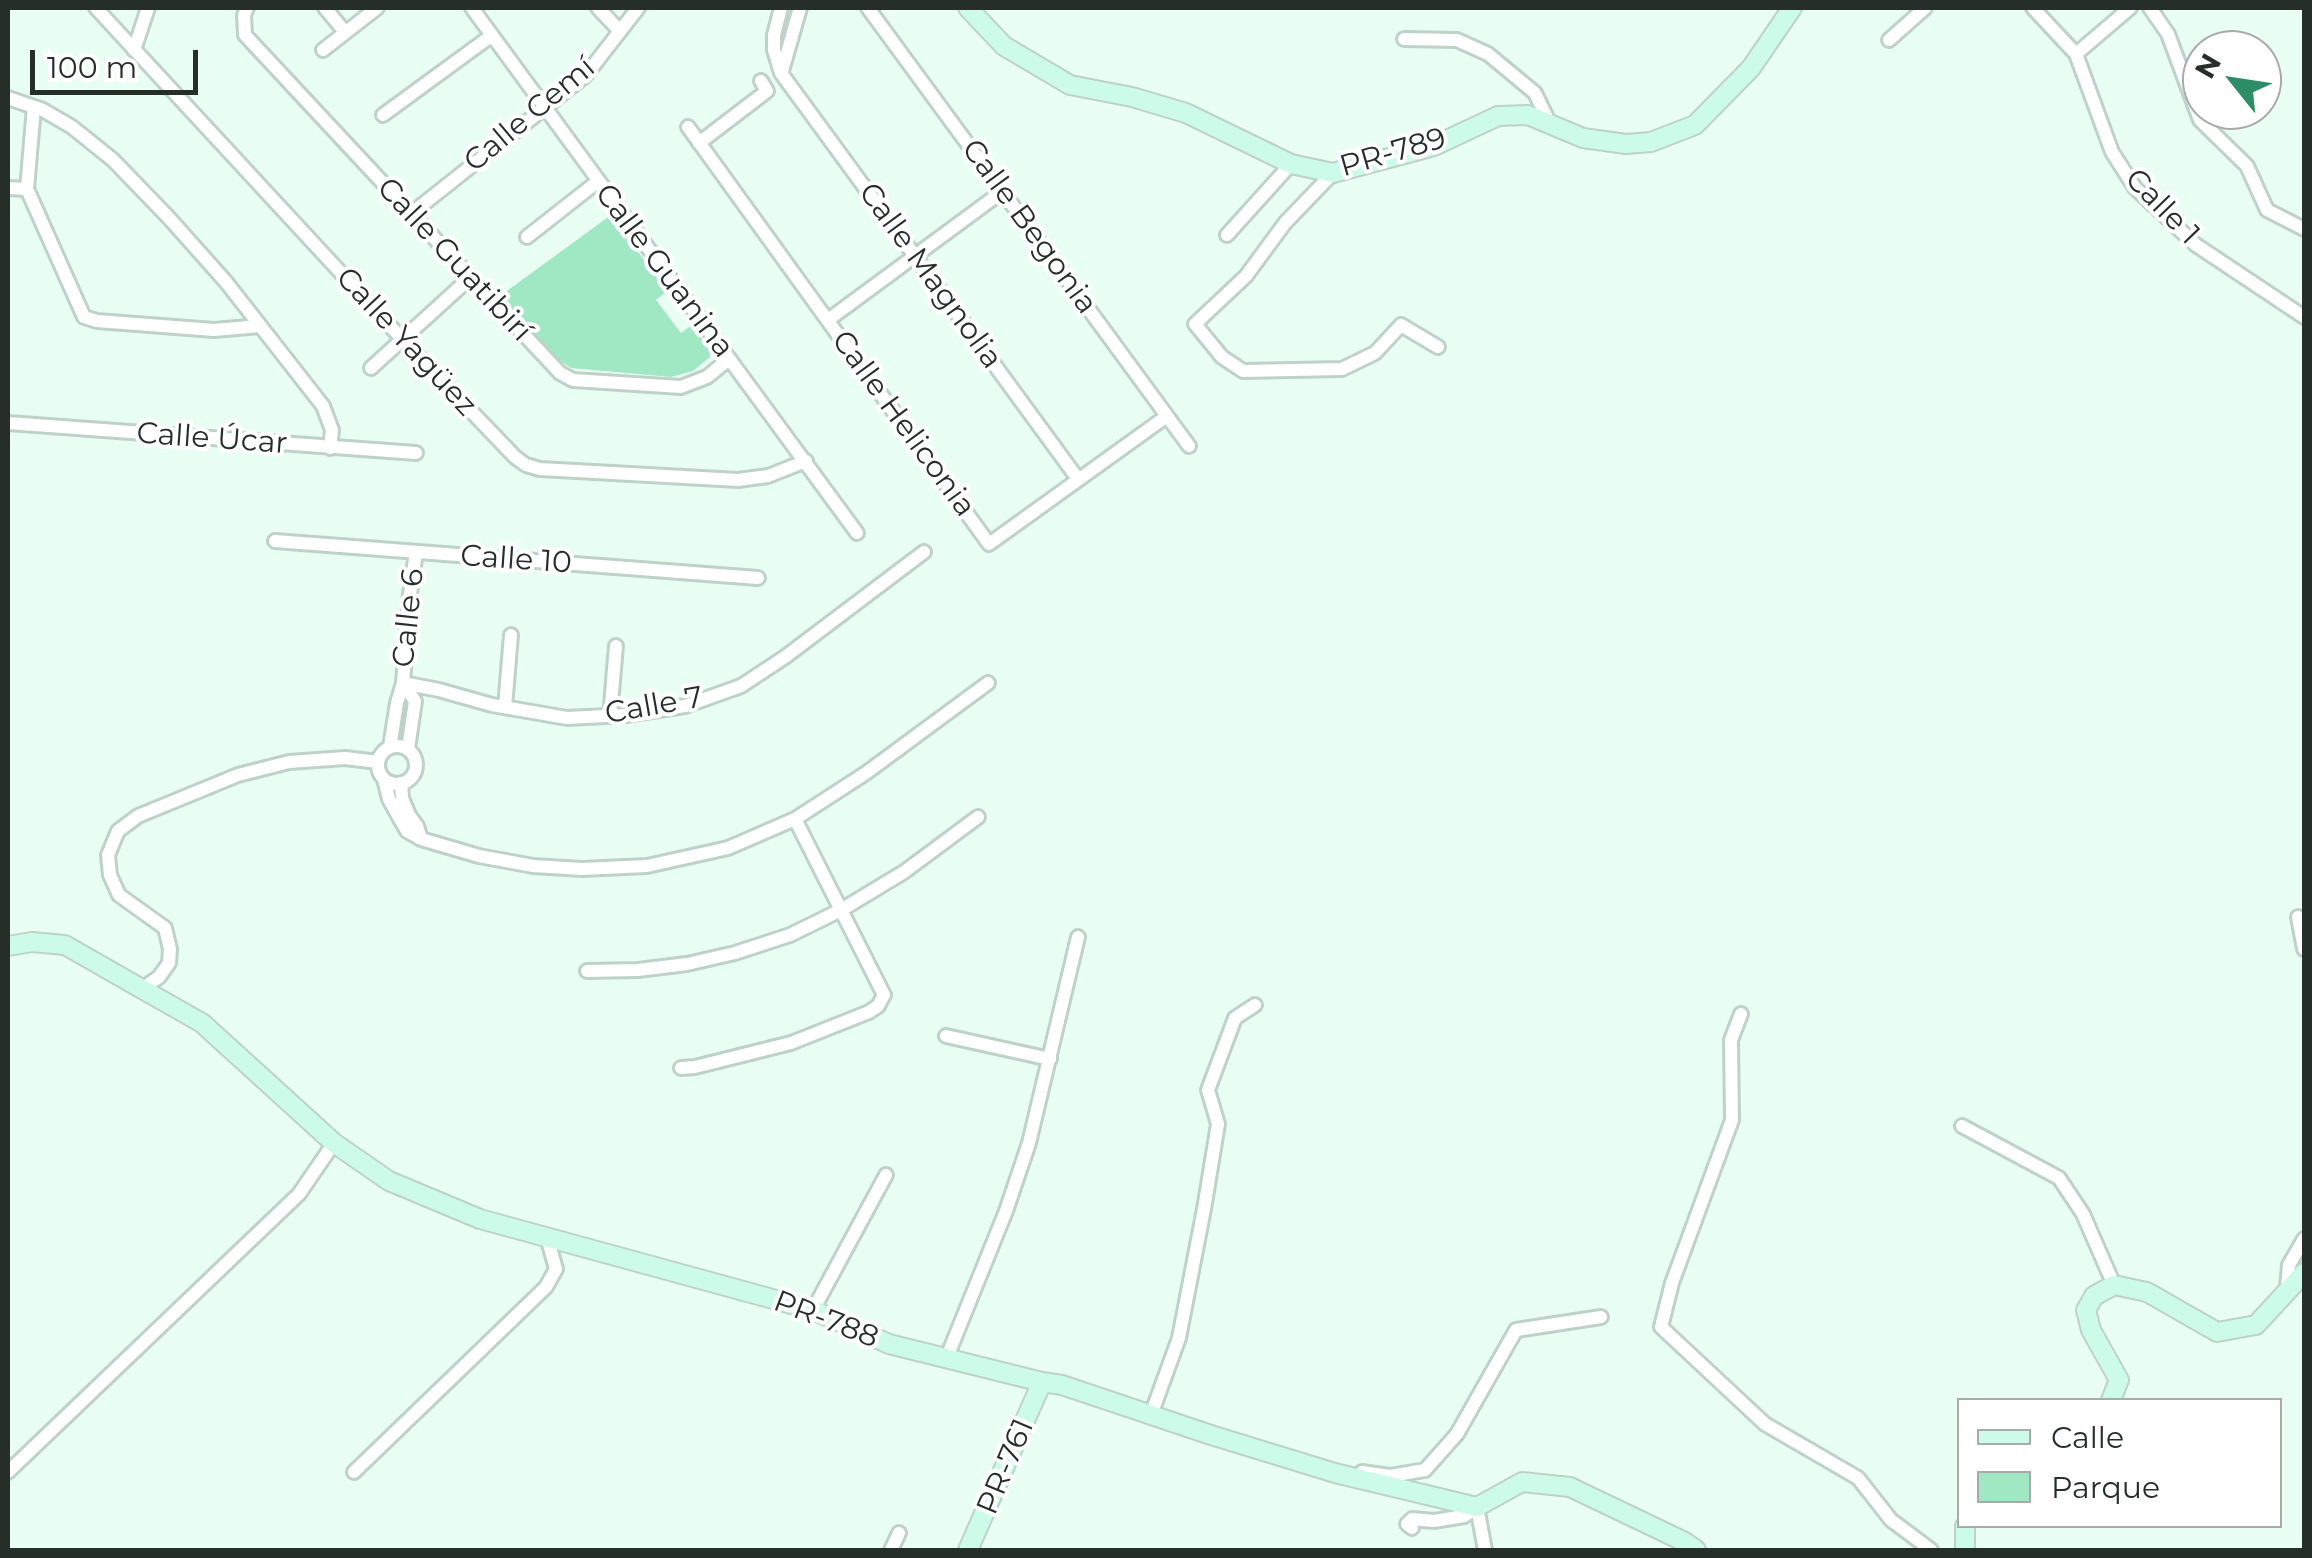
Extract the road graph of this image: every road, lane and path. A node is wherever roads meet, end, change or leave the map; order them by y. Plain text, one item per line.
1 (96, 8) edge
2 (148, 8) edge
3 (247, 8) edge
4 (325, 8) edge
5 (377, 8) edge
6 (472, 8) edge
7 (598, 8) edge
8 (638, 8) edge
9 (780, 8) edge
10 (800, 8) edge
11 (868, 8) edge
12 (968, 8) edge
13 (1792, 8) edge
14 (1925, 8) edge
15 (2033, 8) edge
16 (2130, 8) edge
17 (2150, 8) edge
18 (620, 31) junction
19 (345, 32) junction
20 (491, 36) junction
21 (1404, 39) dead end
22 (1889, 40) dead end
23 (134, 50) junction
24 (323, 50) dead end
25 (2076, 54) junction
26 (781, 74) junction
27 (762, 81) dead end
28 (8, 98) edge
29 (34, 107) junction
30 (545, 108) junction
31 (383, 115) dead end
32 (1550, 124) junction
33 (688, 127) dead end
34 (699, 142) junction
35 (1291, 164) junction
36 (1333, 174) junction
37 (598, 182) junction
38 (8, 188) edge
39 (26, 189) junction
40 (1003, 190) junction
41 (412, 213) junction
42 (2304, 229) edge
43 (1227, 235) dead end
44 (527, 237) dead end
45 (916, 255) junction
46 (471, 277) junction
47 (2304, 317) edge
48 (828, 320) junction
49 (260, 326) junction
50 (403, 340) junction
51 (1438, 347) dead end
52 (730, 359) junction
53 (371, 368) dead end
54 (1167, 416) junction
55 (9, 420) edge
56 (1189, 446) dead end
57 (330, 448) junction
58 (416, 453) dead end
59 (806, 461) junction
60 (1078, 479) junction
61 (857, 533) dead end
62 (275, 542) dead end
63 (416, 552) junction
64 (924, 552) dead end
65 (758, 578) dead end
66 (511, 635) dead end
67 (616, 646) dead end
68 (403, 683) junction
69 (988, 683) dead end
70 (505, 708) junction
71 (610, 716) junction
72 (390, 748) junction
73 (408, 749) junction
74 (378, 762) junction
75 (384, 779) junction
76 (401, 784) junction
77 (404, 817) junction
78 (978, 817) dead end
79 (795, 820) junction
80 (841, 910) junction
81 (2298, 917) dead end
82 (1078, 937) dead end
83 (8, 946) edge
84 (2304, 949) edge
85 (587, 971) dead end
86 (142, 989) junction
87 (1255, 1005) dead end
88 (1741, 1014) dead end
89 (946, 1036) dead end
90 (1050, 1058) junction
91 (681, 1068) dead end
92 (1962, 1126) dead end
93 (334, 1142) junction
94 (886, 1175) dead end
95 (547, 1237) junction
96 (2304, 1239) edge
97 (2304, 1273) edge
98 (2114, 1285) junction
99 (2289, 1291) junction
100 (813, 1310) junction
101 (1601, 1317) dead end
102 (948, 1357) junction
103 (1042, 1382) junction
104 (2112, 1398) edge
105 (1151, 1415) junction
106 (8, 1472) edge
107 (354, 1472) dead end
108 (1335, 1473) junction
109 (1478, 1507) junction
110 (1412, 1528) dead end
111 (899, 1533) dead end
112 (891, 1550) edge
113 (968, 1550) edge
114 (1486, 1550) edge
115 (1696, 1550) edge
116 (1931, 1550) edge

1 - 23 street, Calle Yagüez
2 - 23 street
3 - 41 street, Calle Guatibirí
4 - 19 street
5 - 19 street
6 - 20 street, Calle Guanina
7 - 18 street
8 - 18 street, Calle Cemí
9 - 26 street
10 - 26 street
11 - 40 street, Calle Begonia
12 - 35 street, PR-789 / PR-789
13 - 32 street, PR-789 / PR-789
14 - 22 street
15 - 25 street, Calle 1
16 - 25 street
17 - 42 street
18 - 30 street, Calle Cemí
19 - 24 street
20 - 30 street, Calle Guanina
20 - 31 street
21 - 32 street
23 - 50 street, Calle Yagüez
25 - 47 street, Calle 1
26 - 45 street, Calle Magnolia
27 - 34 street
28 - 29 street
29 - 39 street
29 - 49 street
30 - 37 street, Calle Guanina
30 - 41 street, Calle Cemí
32 - 36 street, PR-789 / PR-789
33 - 34 street, Calle Heliconia
34 - 48 street, Calle Heliconia
35 - 36 street, PR-789 / PR-789
35 - 43 street
36 - 51 street
37 - 44 street
37 - 52 street, Calle Guanina
38 - 39 street
39 - 49 street
40 - 45 street
40 - 54 street, Calle Begonia
41 - 46 street, Calle Guatibirí
45 - 48 street
45 - 60 street, Calle Magnolia
46 - 50 street
46 - 52 street, Calle Guatibirí
48 - 60 street, Calle Heliconia
49 - 57 street
50 - 53 street
50 - 59 street, Calle Yagüez
52 - 59 street, Calle Guanina
54 - 56 street, Calle Begonia
54 - 60 street, Calle Heliconia
55 - 57 street, Calle Úcar
57 - 58 street, Calle Úcar
59 - 61 street, Calle Guanina
62 - 63 street, Calle 10
63 - 65 street, Calle 10
63 - 68 street, Calle 6
64 - 71 street, Calle 7
66 - 70 street
67 - 71 street
68 - 70 street, Calle 7
68 - 72 street, Calle 6
68 - 73 street, Calle 6
69 - 79 street
70 - 71 street, Calle 7
72 - 73 street
72 - 74 street
73 - 76 street
74 - 75 street
74 - 86 street
75 - 76 street
75 - 77 street
76 - 77 street
77 - 79 street
78 - 80 street
79 - 80 street
80 - 85 street
80 - 91 street
81 - 84 street
82 - 90 street
83 - 86 street, PR-788 / PR-788
86 - 93 street, PR-788 / PR-788
87 - 105 street
88 - 116 street
89 - 90 street
90 - 102 street
92 - 98 street
93 - 95 street, PR-788 / PR-788
93 - 106 street
94 - 100 street
95 - 100 street, PR-788 / PR-788
95 - 107 street
96 - 99 street
97 - 99 street
98 - 99 street
98 - 104 street
100 - 102 street, PR-788 / PR-788
101 - 108 street
102 - 103 street, PR-788 / PR-788
103 - 105 street, PR-788 / PR-788
103 - 113 street, PR-761 / PR-761
105 - 108 street, PR-788 / PR-788
108 - 109 street, PR-788 / PR-788
109 - 110 street
109 - 114 street
109 - 115 street
111 - 112 street

